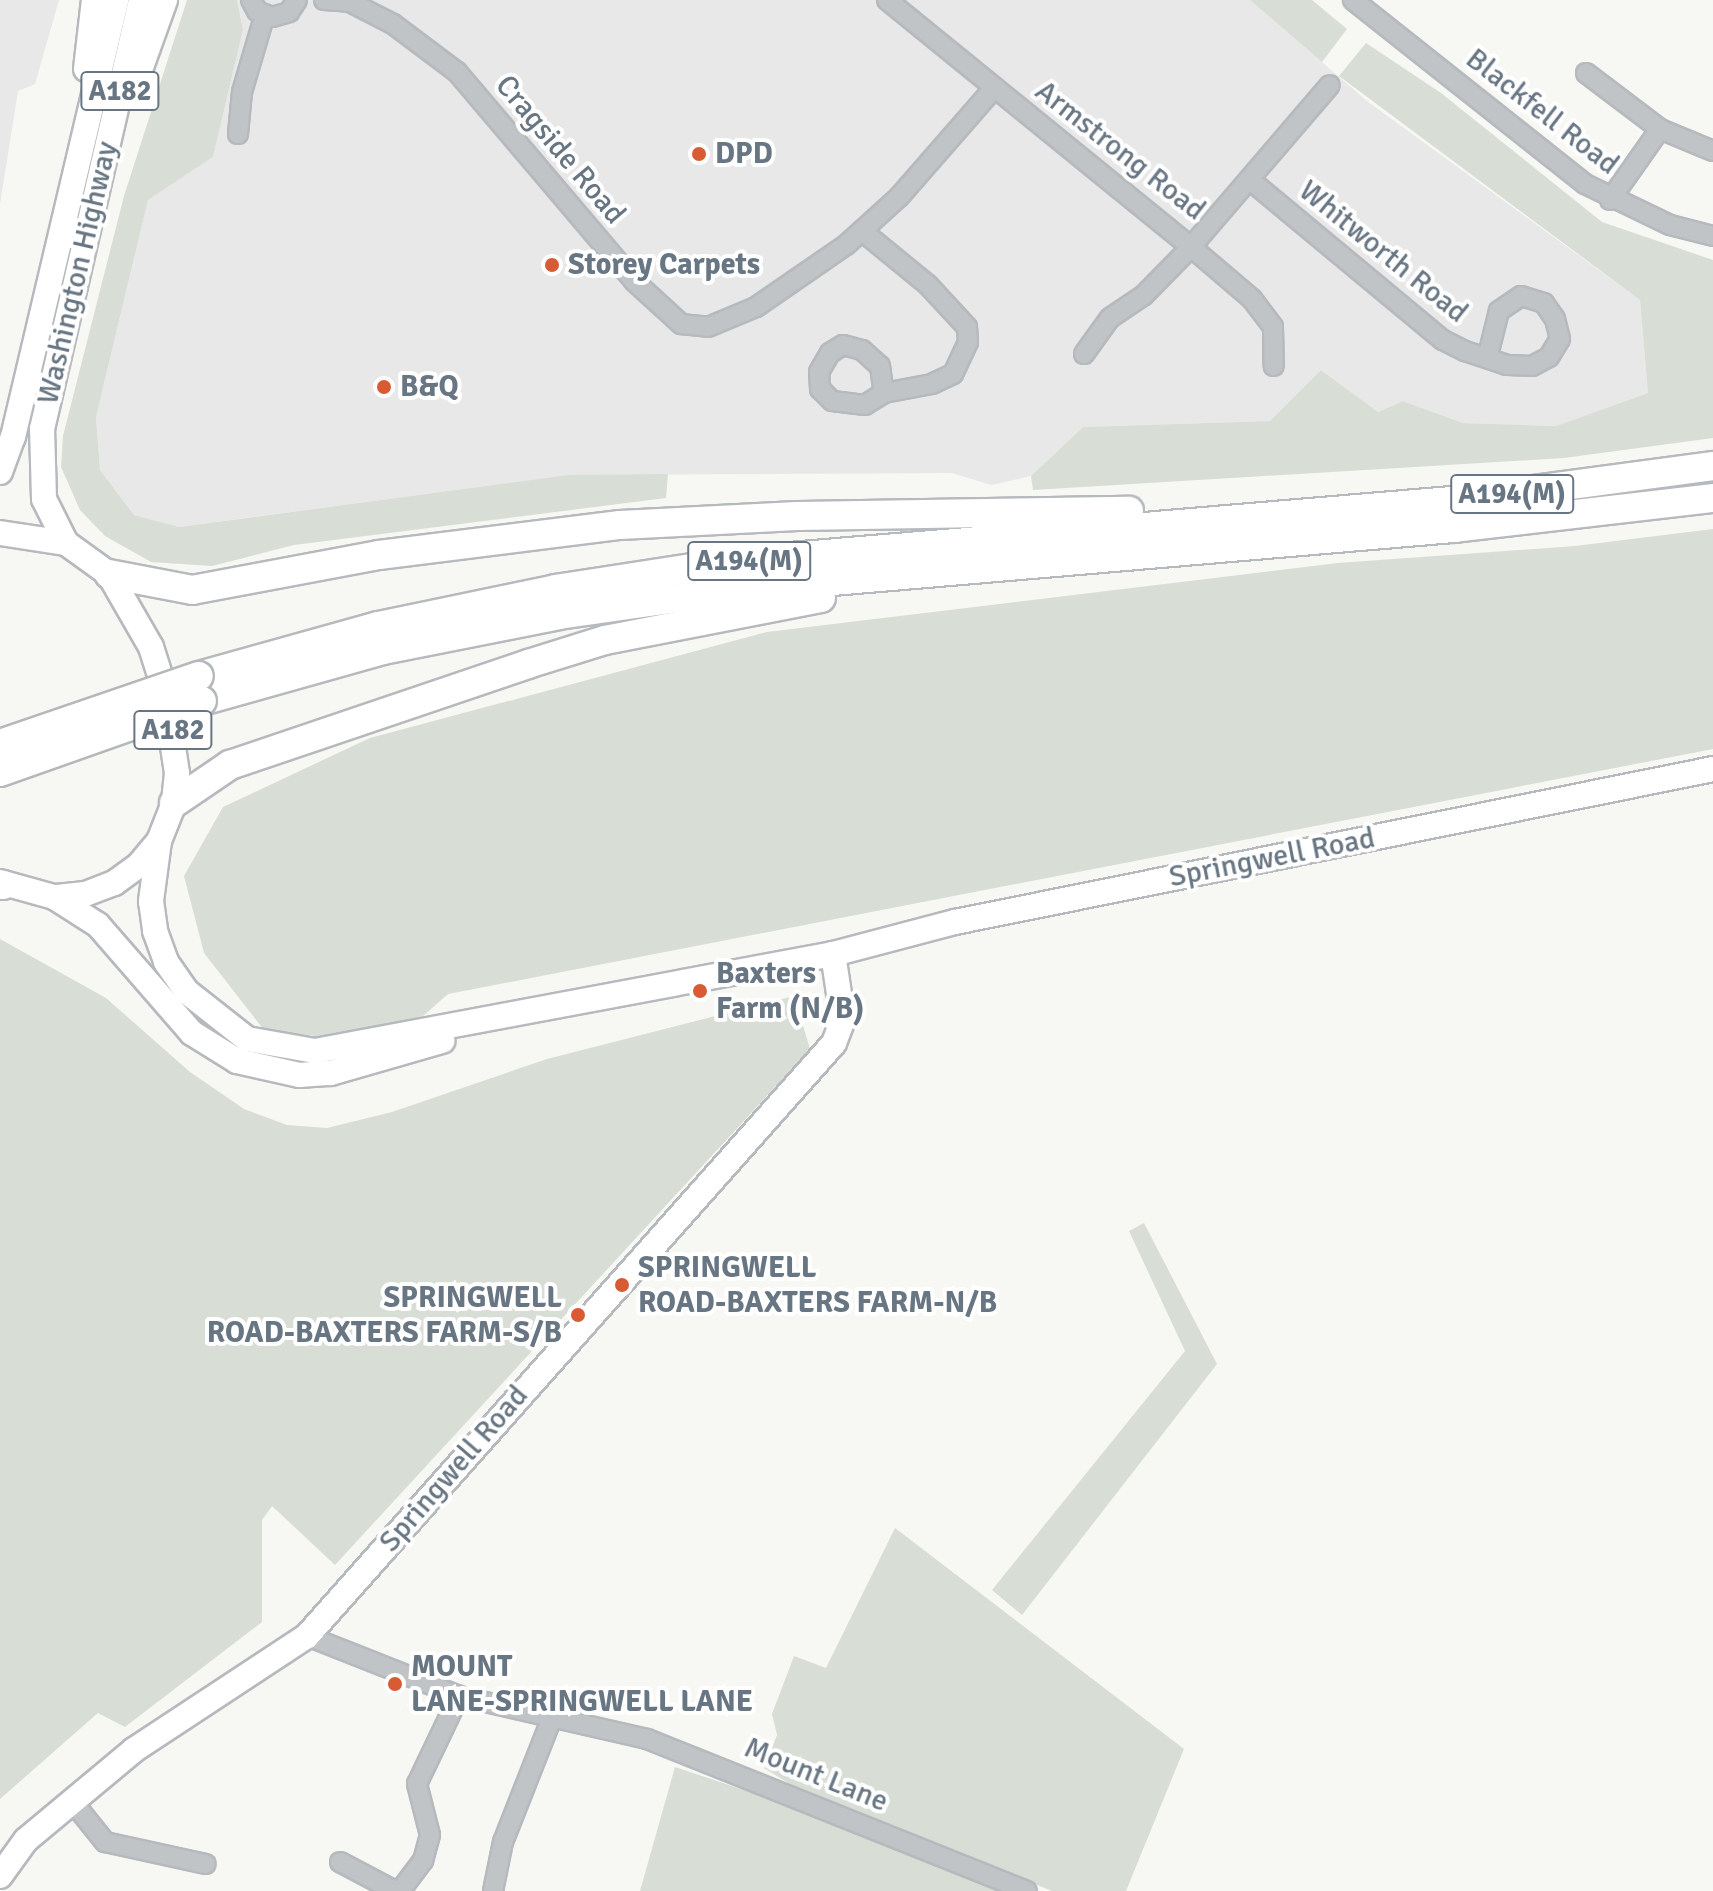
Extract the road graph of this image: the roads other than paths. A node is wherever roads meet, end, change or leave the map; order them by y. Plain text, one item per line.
1 (94, 0) edge
2 (116, 0) edge
3 (141, 0) edge
4 (165, 0) edge
5 (251, 0) edge
6 (322, 0) edge
7 (887, 0) edge
8 (1353, 0) edge
9 (351, 1) edge
10 (296, 3) edge
11 (1377, 7) edge
12 (265, 14) junction
13 (1586, 73) dead end
14 (1330, 85) dead end
15 (994, 88) junction
16 (1660, 129) junction
17 (238, 134) dead end
18 (1713, 151) edge
19 (74, 174) junction
20 (1250, 180) junction
21 (99, 182) junction
22 (1610, 200) junction
23 (862, 231) junction
24 (1713, 236) edge
25 (1191, 247) junction
26 (1084, 354) dead end
27 (1488, 355) dead end
28 (1274, 366) dead end
29 (884, 393) dead end
30 (1713, 466) edge
31 (0, 472) edge
32 (1713, 498) edge
33 (1309, 511) junction
34 (0, 533) edge
35 (66, 543) junction
36 (1007, 564) junction
37 (109, 574) junction
38 (200, 688) junction
39 (0, 744) edge
40 (1713, 769) edge
41 (0, 772) edge
42 (174, 803) junction
43 (159, 841) junction
44 (1, 884) edge
45 (54, 897) junction
46 (833, 954) junction
47 (544, 1010) junction
48 (307, 1636) junction
49 (459, 1696) junction
50 (553, 1715) junction
51 (72, 1801) junction
52 (340, 1862) dead end
53 (206, 1864) dead end
54 (0, 1876) edge
55 (398, 1891) edge
56 (493, 1891) edge
57 (1027, 1891) edge

1 - 19 main road
2 - 19 main road, Washington Highway / A182
3 - 21 main road, Washington Highway / A182
4 - 21 main road
5 - 12 street
6 - 9 street, Cragside Road
6 - 10 street, Cragside Road
7 - 15 street, Armstrong Road
8 - 11 street, Blackfell Road
9 - 23 street, Cragside Road
10 - 12 street, Cragside Road
11 - 22 street, Blackfell Road
12 - 17 street
13 - 16 street
14 - 20 street, Armstrong Road
15 - 23 street, Cragside Road
15 - 25 street, Armstrong Road
16 - 18 street
16 - 22 street
19 - 31 main road, Washington Highway / A182
20 - 25 street, Armstrong Road
20 - 27 street, Whitworth Road
21 - 35 main road, Washington Highway / A182
22 - 24 street, Blackfell Road
23 - 29 street
25 - 26 street
25 - 28 street
30 - 33 highway, A194(M)
32 - 36 highway, A194(M)
33 - 37 highway, A194(M)
33 - 38 highway, A194(M)
34 - 35 main road, A182
35 - 37 main road, A182
36 - 38 highway, A194(M)
36 - 42 highway, A194(M)
37 - 42 main road, A182
38 - 39 highway, A194(M), bridge
38 - 41 highway, A194(M), bridge
40 - 46 main road, Springwell Road
42 - 43 main road, A182
43 - 45 main road, A182
43 - 47 main road, Springwell Road
44 - 45 main road, A182
45 - 47 main road, Springwell Road
46 - 47 main road, Springwell Road
46 - 48 main road, Springwell Road
48 - 49 street, Mount Lane
48 - 51 main road, Springwell Road
49 - 50 street, Mount Lane
49 - 55 street
50 - 56 street
50 - 57 street, Mount Lane
51 - 53 street
51 - 54 main road, Springwell Road
52 - 55 street

